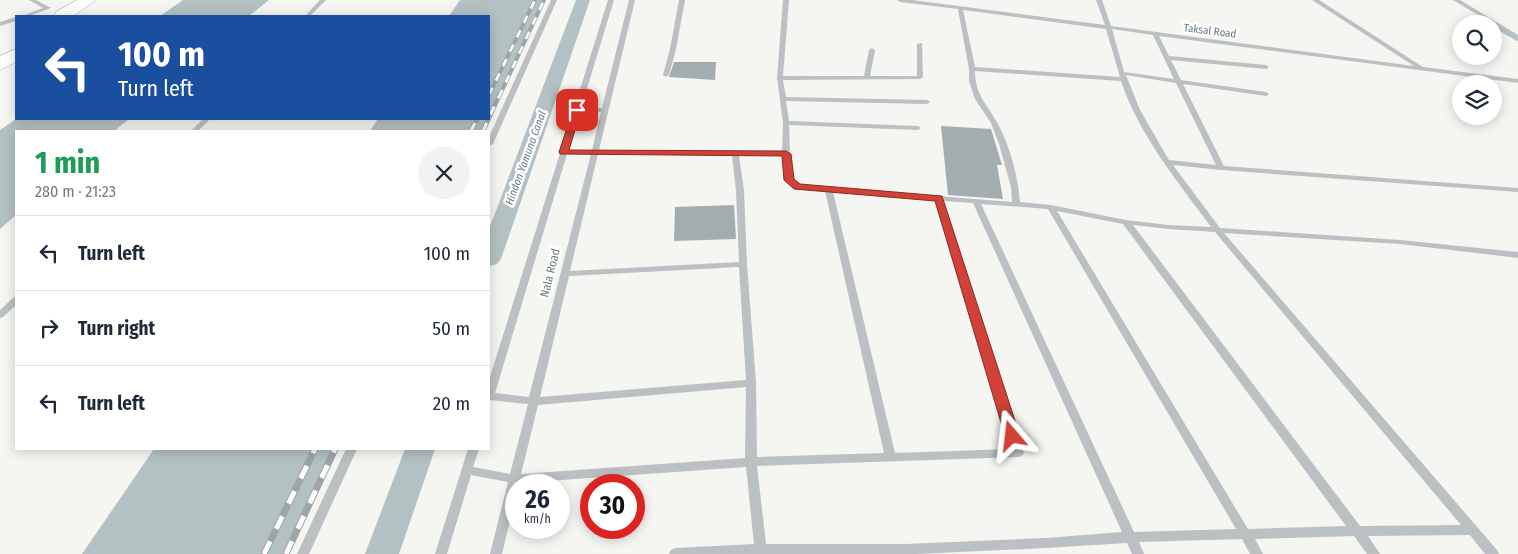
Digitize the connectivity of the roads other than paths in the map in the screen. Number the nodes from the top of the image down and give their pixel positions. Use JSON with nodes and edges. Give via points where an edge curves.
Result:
{"nodes":[{"id":1,"x":32,"y":0,"type":"edge"},
{"id":2,"x":88,"y":0,"type":"edge"},
{"id":3,"x":104,"y":0,"type":"edge"},
{"id":4,"x":323,"y":0,"type":"edge"},
{"id":5,"x":554,"y":0,"type":"edge"},
{"id":6,"x":611,"y":0,"type":"edge"},
{"id":7,"x":632,"y":0,"type":"edge"},
{"id":8,"x":682,"y":0,"type":"edge"},
{"id":9,"x":786,"y":0,"type":"edge"},
{"id":10,"x":900,"y":0,"type":"edge"},
{"id":11,"x":1099,"y":0,"type":"edge"},
{"id":12,"x":1315,"y":0,"type":"edge"},
{"id":13,"x":1456,"y":0,"type":"edge"},
{"id":14,"x":921,"y":1,"type":"edge"},
{"id":15,"x":960,"y":8,"type":"junction"},
{"id":16,"x":27,"y":15,"type":"edge"},
{"id":17,"x":64,"y":15,"type":"edge"},
{"id":18,"x":80,"y":15,"type":"edge"},
{"id":19,"x":308,"y":15,"type":"edge"},
{"id":20,"x":15,"y":19,"type":"edge"},
{"id":21,"x":1,"y":23,"type":"edge"},
{"id":22,"x":1110,"y":28,"type":"junction"},
{"id":23,"x":1155,"y":34,"type":"junction"},
{"id":24,"x":1518,"y":38,"type":"edge"},
{"id":25,"x":920,"y":44,"type":"dead end"},
{"id":26,"x":15,"y":45,"type":"edge"},
{"id":27,"x":872,"y":50,"type":"dead end"},
{"id":28,"x":0,"y":54,"type":"edge"},
{"id":29,"x":15,"y":55,"type":"edge"},
{"id":30,"x":1167,"y":58,"type":"junction"},
{"id":31,"x":0,"y":64,"type":"edge"},
{"id":32,"x":1266,"y":67,"type":"dead end"},
{"id":33,"x":1422,"y":68,"type":"junction"},
{"id":34,"x":972,"y":69,"type":"junction"},
{"id":35,"x":666,"y":75,"type":"dead end"},
{"id":36,"x":1122,"y":76,"type":"junction"},
{"id":37,"x":780,"y":78,"type":"junction"},
{"id":38,"x":867,"y":78,"type":"junction"},
{"id":39,"x":1178,"y":81,"type":"junction"},
{"id":40,"x":1518,"y":81,"type":"edge"},
{"id":41,"x":1266,"y":94,"type":"dead end"},
{"id":42,"x":784,"y":99,"type":"junction"},
{"id":43,"x":927,"y":102,"type":"dead end"},
{"id":44,"x":577,"y":110,"type":"junction"},
{"id":45,"x":605,"y":110,"type":"junction"},
{"id":46,"x":206,"y":120,"type":"edge"},
{"id":47,"x":786,"y":123,"type":"junction"},
{"id":48,"x":918,"y":128,"type":"dead end"},
{"id":49,"x":195,"y":130,"type":"edge"},
{"id":50,"x":490,"y":142,"type":"edge"},
{"id":51,"x":564,"y":152,"type":"junction"},
{"id":52,"x":595,"y":152,"type":"junction"},
{"id":53,"x":735,"y":153,"type":"junction"},
{"id":54,"x":786,"y":154,"type":"junction"},
{"id":55,"x":1168,"y":162,"type":"junction"},
{"id":56,"x":1221,"y":168,"type":"junction"},
{"id":57,"x":828,"y":189,"type":"junction"},
{"id":58,"x":1518,"y":190,"type":"edge"},
{"id":59,"x":939,"y":198,"type":"junction"},
{"id":60,"x":975,"y":200,"type":"junction"},
{"id":61,"x":1016,"y":204,"type":"junction"},
{"id":62,"x":1051,"y":207,"type":"junction"},
{"id":63,"x":1126,"y":222,"type":"junction"},
{"id":64,"x":1217,"y":230,"type":"junction"},
{"id":65,"x":1518,"y":255,"type":"edge"},
{"id":66,"x":743,"y":264,"type":"junction"},
{"id":67,"x":564,"y":274,"type":"junction"},
{"id":68,"x":15,"y":301,"type":"edge"},
{"id":69,"x":0,"y":316,"type":"edge"},
{"id":70,"x":751,"y":383,"type":"junction"},
{"id":71,"x":490,"y":393,"type":"edge"},
{"id":72,"x":490,"y":396,"type":"edge"},
{"id":73,"x":534,"y":401,"type":"junction"},
{"id":74,"x":351,"y":450,"type":"edge"},
{"id":75,"x":473,"y":450,"type":"edge"},
{"id":76,"x":890,"y":458,"type":"junction"},
{"id":77,"x":752,"y":462,"type":"junction"},
{"id":78,"x":467,"y":470,"type":"junction"},
{"id":79,"x":515,"y":474,"type":"edge"},
{"id":80,"x":570,"y":474,"type":"edge"},
{"id":81,"x":505,"y":476,"type":"edge"},
{"id":82,"x":505,"y":516,"type":"edge"},
{"id":83,"x":1471,"y":530,"type":"junction"},
{"id":84,"x":1358,"y":531,"type":"junction"},
{"id":85,"x":1245,"y":534,"type":"junction"},
{"id":86,"x":1130,"y":537,"type":"junction"},
{"id":87,"x":761,"y":551,"type":"edge"},
{"id":88,"x":906,"y":552,"type":"edge"},
{"id":89,"x":303,"y":554,"type":"edge"},
{"id":90,"x":441,"y":554,"type":"edge"},
{"id":91,"x":496,"y":554,"type":"edge"},
{"id":92,"x":675,"y":554,"type":"edge"},
{"id":93,"x":1138,"y":554,"type":"edge"},
{"id":94,"x":1257,"y":554,"type":"edge"},
{"id":95,"x":1374,"y":554,"type":"edge"},
{"id":96,"x":1493,"y":554,"type":"edge"}],
"edges":[{"from":1,"to":16,"type":"street","via":[[48,8]]},
{"from":2,"to":17,"type":"main road"},
{"from":3,"to":18,"type":"main road"},
{"from":4,"to":19,"type":"street"},
{"from":5,"to":50,"type":"street"},
{"from":6,"to":44,"type":"street","name":"Nala Road"},
{"from":7,"to":45,"type":"street","name":"Nala Road"},
{"from":8,"to":35,"type":"street"},
{"from":9,"to":37,"type":"street"},
{"from":10,"to":14,"type":"street","name":"Taksal Road"},
{"from":11,"to":22,"type":"street"},
{"from":12,"to":33,"type":"street"},
{"from":13,"to":24,"type":"street"},
{"from":14,"to":15,"type":"street","name":"Taksal Road"},
{"from":15,"to":22,"type":"street","name":"Taksal Road"},
{"from":15,"to":34,"type":"street"},
{"from":20,"to":21,"type":"street"},
{"from":22,"to":23,"type":"street","name":"Taksal Road"},
{"from":22,"to":36,"type":"street"},
{"from":23,"to":30,"type":"street"},
{"from":23,"to":33,"type":"street","name":"Taksal Road"},
{"from":25,"to":38,"type":"street","via":[[920,77]]},
{"from":26,"to":28,"type":"main road"},
{"from":27,"to":38,"type":"street"},
{"from":29,"to":31,"type":"main road"},
{"from":30,"to":32,"type":"street"},
{"from":30,"to":39,"type":"street"},
{"from":33,"to":40,"type":"street","name":"Taksal Road"},
{"from":34,"to":36,"type":"street"},
{"from":34,"to":61,"type":"street","via":[[978,99],[1003,144],[1015,187]]},
{"from":36,"to":39,"type":"street"},
{"from":36,"to":55,"type":"street","via":[[1141,119]]},
{"from":37,"to":38,"type":"street"},
{"from":37,"to":42,"type":"street"},
{"from":39,"to":41,"type":"street"},
{"from":39,"to":56,"type":"street"},
{"from":42,"to":43,"type":"street"},
{"from":42,"to":47,"type":"street"},
{"from":44,"to":45,"type":"street"},
{"from":44,"to":51,"type":"street","name":"Nala Road"},
{"from":45,"to":52,"type":"street","name":"Nala Road"},
{"from":46,"to":49,"type":"street"},
{"from":47,"to":48,"type":"street"},
{"from":47,"to":54,"type":"street"},
{"from":51,"to":52,"type":"street"},
{"from":51,"to":71,"type":"street","name":"Nala Road"},
{"from":52,"to":53,"type":"street"},
{"from":52,"to":67,"type":"street","name":"Nala Road"},
{"from":53,"to":54,"type":"street"},
{"from":53,"to":66,"type":"street"},
{"from":54,"to":57,"type":"street","via":[[791,183],[798,187]]},
{"from":55,"to":56,"type":"street"},
{"from":55,"to":64,"type":"street"},
{"from":56,"to":58,"type":"street"},
{"from":57,"to":59,"type":"street"},
{"from":57,"to":76,"type":"street"},
{"from":59,"to":60,"type":"street"},
{"from":59,"to":76,"type":"street","via":[[1018,453]]},
{"from":60,"to":61,"type":"street"},
{"from":60,"to":86,"type":"street"},
{"from":61,"to":62,"type":"street"},
{"from":62,"to":63,"type":"street"},
{"from":62,"to":85,"type":"street"},
{"from":63,"to":64,"type":"street"},
{"from":63,"to":84,"type":"street"},
{"from":64,"to":65,"type":"street","via":[[1400,242]]},
{"from":64,"to":83,"type":"street"},
{"from":66,"to":67,"type":"street"},
{"from":66,"to":70,"type":"street"},
{"from":67,"to":73,"type":"street","name":"Nala Road"},
{"from":68,"to":69,"type":"street"},
{"from":70,"to":73,"type":"street"},
{"from":70,"to":77,"type":"street"},
{"from":72,"to":73,"type":"street"},
{"from":73,"to":79,"type":"street","name":"Nala Road"},
{"from":74,"to":89,"type":"street"},
{"from":75,"to":78,"type":"street"},
{"from":76,"to":77,"type":"street"},
{"from":77,"to":80,"type":"street"},
{"from":77,"to":87,"type":"street"},
{"from":78,"to":81,"type":"street"},
{"from":78,"to":90,"type":"street"},
{"from":82,"to":91,"type":"street","name":"Nala Road"},
{"from":83,"to":84,"type":"street"},
{"from":83,"to":96,"type":"street"},
{"from":84,"to":85,"type":"street"},
{"from":84,"to":95,"type":"street"},
{"from":85,"to":86,"type":"street"},
{"from":85,"to":94,"type":"street"},
{"from":86,"to":88,"type":"street"},
{"from":86,"to":93,"type":"street"},
{"from":87,"to":88,"type":"street"},
{"from":87,"to":92,"type":"street"}]}
